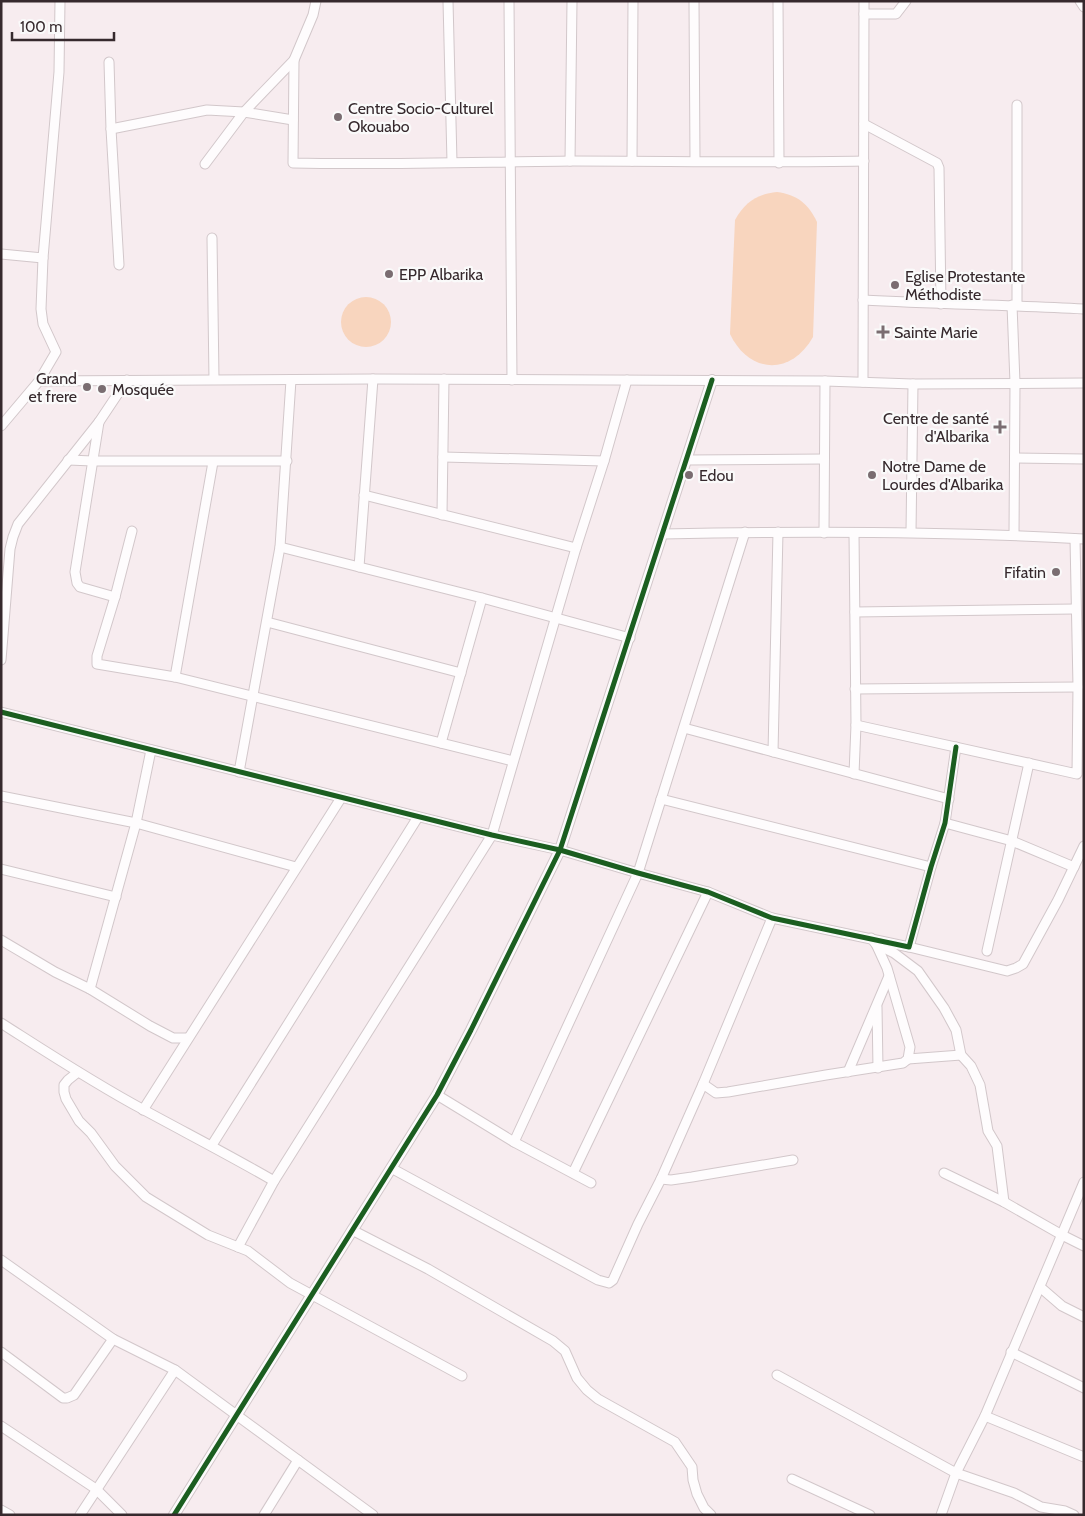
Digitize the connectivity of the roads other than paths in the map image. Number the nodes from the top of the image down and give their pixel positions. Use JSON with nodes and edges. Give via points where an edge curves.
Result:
{"nodes":[{"id":1,"x":60,"y":1,"type":"edge"},
{"id":2,"x":316,"y":1,"type":"edge"},
{"id":3,"x":448,"y":1,"type":"edge"},
{"id":4,"x":509,"y":1,"type":"edge"},
{"id":5,"x":572,"y":1,"type":"edge"},
{"id":6,"x":633,"y":1,"type":"edge"},
{"id":7,"x":694,"y":1,"type":"edge"},
{"id":8,"x":778,"y":1,"type":"edge"},
{"id":9,"x":864,"y":1,"type":"edge"},
{"id":10,"x":906,"y":1,"type":"edge"},
{"id":11,"x":1080,"y":1,"type":"edge"},
{"id":12,"x":1084,"y":6,"type":"edge"},
{"id":13,"x":864,"y":14,"type":"junction"},
{"id":14,"x":294,"y":60,"type":"junction"},
{"id":15,"x":109,"y":62,"type":"dead end"},
{"id":16,"x":1017,"y":104,"type":"dead end"},
{"id":17,"x":244,"y":112,"type":"junction"},
{"id":18,"x":293,"y":120,"type":"junction"},
{"id":19,"x":864,"y":124,"type":"junction"},
{"id":20,"x":111,"y":129,"type":"junction"},
{"id":21,"x":570,"y":161,"type":"junction"},
{"id":22,"x":632,"y":161,"type":"junction"},
{"id":23,"x":864,"y":161,"type":"junction"},
{"id":24,"x":452,"y":162,"type":"junction"},
{"id":25,"x":510,"y":162,"type":"junction"},
{"id":26,"x":695,"y":162,"type":"junction"},
{"id":27,"x":779,"y":162,"type":"junction"},
{"id":28,"x":205,"y":164,"type":"dead end"},
{"id":29,"x":212,"y":238,"type":"dead end"},
{"id":30,"x":1,"y":254,"type":"edge"},
{"id":31,"x":43,"y":258,"type":"junction"},
{"id":32,"x":119,"y":265,"type":"dead end"},
{"id":33,"x":864,"y":300,"type":"junction"},
{"id":34,"x":941,"y":304,"type":"junction"},
{"id":35,"x":1015,"y":305,"type":"junction"},
{"id":36,"x":1084,"y":309,"type":"edge"},
{"id":37,"x":214,"y":379,"type":"junction"},
{"id":38,"x":373,"y":379,"type":"junction"},
{"id":39,"x":444,"y":379,"type":"junction"},
{"id":40,"x":39,"y":380,"type":"junction"},
{"id":41,"x":127,"y":380,"type":"junction"},
{"id":42,"x":291,"y":380,"type":"junction"},
{"id":43,"x":512,"y":380,"type":"junction"},
{"id":44,"x":627,"y":380,"type":"junction"},
{"id":45,"x":712,"y":380,"type":"junction"},
{"id":46,"x":825,"y":381,"type":"junction"},
{"id":47,"x":864,"y":382,"type":"junction"},
{"id":48,"x":1015,"y":383,"type":"junction"},
{"id":49,"x":1084,"y":383,"type":"edge"},
{"id":50,"x":913,"y":384,"type":"junction"},
{"id":51,"x":99,"y":422,"type":"junction"},
{"id":52,"x":1,"y":426,"type":"edge"},
{"id":53,"x":443,"y":457,"type":"junction"},
{"id":54,"x":824,"y":458,"type":"junction"},
{"id":55,"x":1015,"y":458,"type":"junction"},
{"id":56,"x":1084,"y":459,"type":"edge"},
{"id":57,"x":68,"y":460,"type":"junction"},
{"id":58,"x":687,"y":460,"type":"junction"},
{"id":59,"x":93,"y":461,"type":"junction"},
{"id":60,"x":287,"y":461,"type":"junction"},
{"id":61,"x":604,"y":461,"type":"junction"},
{"id":62,"x":213,"y":462,"type":"junction"},
{"id":63,"x":364,"y":495,"type":"junction"},
{"id":64,"x":442,"y":515,"type":"junction"},
{"id":65,"x":132,"y":532,"type":"dead end"},
{"id":66,"x":745,"y":532,"type":"junction"},
{"id":67,"x":778,"y":532,"type":"junction"},
{"id":68,"x":911,"y":532,"type":"junction"},
{"id":69,"x":824,"y":533,"type":"junction"},
{"id":70,"x":854,"y":533,"type":"junction"},
{"id":71,"x":663,"y":534,"type":"junction"},
{"id":72,"x":1014,"y":535,"type":"junction"},
{"id":73,"x":1079,"y":539,"type":"edge"},
{"id":74,"x":280,"y":547,"type":"junction"},
{"id":75,"x":576,"y":548,"type":"junction"},
{"id":76,"x":359,"y":567,"type":"junction"},
{"id":77,"x":115,"y":597,"type":"junction"},
{"id":78,"x":482,"y":598,"type":"junction"},
{"id":79,"x":1076,"y":609,"type":"junction"},
{"id":80,"x":855,"y":612,"type":"junction"},
{"id":81,"x":556,"y":618,"type":"junction"},
{"id":82,"x":267,"y":622,"type":"junction"},
{"id":83,"x":630,"y":638,"type":"junction"},
{"id":84,"x":1,"y":660,"type":"edge"},
{"id":85,"x":461,"y":673,"type":"junction"},
{"id":86,"x":175,"y":677,"type":"junction"},
{"id":87,"x":1078,"y":687,"type":"junction"},
{"id":88,"x":856,"y":689,"type":"junction"},
{"id":89,"x":253,"y":697,"type":"junction"},
{"id":90,"x":1,"y":712,"type":"edge"},
{"id":91,"x":856,"y":725,"type":"junction"},
{"id":92,"x":684,"y":728,"type":"junction"},
{"id":93,"x":441,"y":743,"type":"junction"},
{"id":94,"x":956,"y":747,"type":"junction"},
{"id":95,"x":151,"y":750,"type":"junction"},
{"id":96,"x":773,"y":752,"type":"junction"},
{"id":97,"x":514,"y":761,"type":"junction"},
{"id":98,"x":1029,"y":763,"type":"junction"},
{"id":99,"x":239,"y":772,"type":"junction"},
{"id":100,"x":854,"y":774,"type":"junction"},
{"id":101,"x":1080,"y":775,"type":"edge"},
{"id":102,"x":1,"y":796,"type":"edge"},
{"id":103,"x":340,"y":798,"type":"junction"},
{"id":104,"x":949,"y":798,"type":"junction"},
{"id":105,"x":661,"y":799,"type":"junction"},
{"id":106,"x":418,"y":817,"type":"junction"},
{"id":107,"x":136,"y":823,"type":"junction"},
{"id":108,"x":945,"y":823,"type":"junction"},
{"id":109,"x":492,"y":835,"type":"junction"},
{"id":110,"x":1012,"y":841,"type":"junction"},
{"id":111,"x":1084,"y":846,"type":"edge"},
{"id":112,"x":560,"y":850,"type":"junction"},
{"id":113,"x":296,"y":867,"type":"junction"},
{"id":114,"x":931,"y":867,"type":"junction"},
{"id":115,"x":1074,"y":867,"type":"junction"},
{"id":116,"x":1,"y":869,"type":"edge"},
{"id":117,"x":638,"y":873,"type":"junction"},
{"id":118,"x":708,"y":892,"type":"junction"},
{"id":119,"x":116,"y":897,"type":"junction"},
{"id":120,"x":772,"y":918,"type":"junction"},
{"id":121,"x":1,"y":940,"type":"edge"},
{"id":122,"x":873,"y":941,"type":"junction"},
{"id":123,"x":909,"y":948,"type":"junction"},
{"id":124,"x":895,"y":949,"type":"junction"},
{"id":125,"x":987,"y":950,"type":"dead end"},
{"id":126,"x":888,"y":972,"type":"junction"},
{"id":127,"x":90,"y":989,"type":"junction"},
{"id":128,"x":877,"y":1004,"type":"junction"},
{"id":129,"x":1,"y":1023,"type":"edge"},
{"id":130,"x":188,"y":1038,"type":"junction"},
{"id":131,"x":961,"y":1055,"type":"junction"},
{"id":132,"x":908,"y":1058,"type":"junction"},
{"id":133,"x":878,"y":1068,"type":"junction"},
{"id":134,"x":78,"y":1072,"type":"junction"},
{"id":135,"x":848,"y":1072,"type":"junction"},
{"id":136,"x":703,"y":1084,"type":"junction"},
{"id":137,"x":437,"y":1094,"type":"junction"},
{"id":138,"x":143,"y":1110,"type":"junction"},
{"id":139,"x":514,"y":1142,"type":"junction"},
{"id":140,"x":212,"y":1145,"type":"junction"},
{"id":141,"x":793,"y":1160,"type":"dead end"},
{"id":142,"x":391,"y":1168,"type":"junction"},
{"id":143,"x":572,"y":1173,"type":"junction"},
{"id":144,"x":944,"y":1173,"type":"dead end"},
{"id":145,"x":661,"y":1179,"type":"junction"},
{"id":146,"x":274,"y":1181,"type":"junction"},
{"id":147,"x":1084,"y":1182,"type":"edge"},
{"id":148,"x":591,"y":1183,"type":"dead end"},
{"id":149,"x":1004,"y":1202,"type":"junction"},
{"id":150,"x":352,"y":1230,"type":"junction"},
{"id":151,"x":1062,"y":1235,"type":"junction"},
{"id":152,"x":1084,"y":1246,"type":"edge"},
{"id":153,"x":238,"y":1247,"type":"junction"},
{"id":154,"x":1,"y":1260,"type":"edge"},
{"id":155,"x":1040,"y":1287,"type":"junction"},
{"id":156,"x":312,"y":1294,"type":"junction"},
{"id":157,"x":1084,"y":1317,"type":"edge"},
{"id":158,"x":113,"y":1339,"type":"junction"},
{"id":159,"x":1,"y":1352,"type":"edge"},
{"id":160,"x":1011,"y":1352,"type":"junction"},
{"id":161,"x":175,"y":1370,"type":"junction"},
{"id":162,"x":777,"y":1375,"type":"dead end"},
{"id":163,"x":462,"y":1376,"type":"dead end"},
{"id":164,"x":1084,"y":1388,"type":"edge"},
{"id":165,"x":237,"y":1415,"type":"junction"},
{"id":166,"x":985,"y":1416,"type":"junction"},
{"id":167,"x":1,"y":1426,"type":"edge"},
{"id":168,"x":1084,"y":1457,"type":"edge"},
{"id":169,"x":298,"y":1460,"type":"junction"},
{"id":170,"x":956,"y":1473,"type":"junction"},
{"id":171,"x":792,"y":1479,"type":"dead end"},
{"id":172,"x":96,"y":1489,"type":"junction"},
{"id":173,"x":1,"y":1510,"type":"edge"},
{"id":174,"x":10,"y":1515,"type":"edge"},
{"id":175,"x":80,"y":1515,"type":"edge"},
{"id":176,"x":122,"y":1515,"type":"edge"},
{"id":177,"x":174,"y":1515,"type":"edge"},
{"id":178,"x":264,"y":1515,"type":"edge"},
{"id":179,"x":373,"y":1515,"type":"edge"},
{"id":180,"x":711,"y":1515,"type":"edge"},
{"id":181,"x":870,"y":1515,"type":"edge"},
{"id":182,"x":941,"y":1515,"type":"edge"},
{"id":183,"x":1074,"y":1515,"type":"edge"}],
"edges":[{"from":1,"to":31,"type":"street","via":[[59,72]]},
{"from":2,"to":14,"type":"street"},
{"from":3,"to":24,"type":"street"},
{"from":4,"to":25,"type":"street"},
{"from":5,"to":21,"type":"street"},
{"from":6,"to":22,"type":"street"},
{"from":7,"to":26,"type":"street"},
{"from":8,"to":27,"type":"street"},
{"from":9,"to":13,"type":"street"},
{"from":10,"to":13,"type":"street","via":[[896,14]]},
{"from":11,"to":12,"type":"street"},
{"from":13,"to":19,"type":"street"},
{"from":14,"to":17,"type":"street"},
{"from":14,"to":18,"type":"street"},
{"from":15,"to":20,"type":"street"},
{"from":16,"to":35,"type":"street"},
{"from":17,"to":18,"type":"street"},
{"from":17,"to":20,"type":"street","via":[[207,110]]},
{"from":17,"to":28,"type":"street"},
{"from":18,"to":24,"type":"street","via":[[293,163]]},
{"from":19,"to":23,"type":"street"},
{"from":19,"to":34,"type":"street","via":[[937,163]]},
{"from":20,"to":32,"type":"street"},
{"from":21,"to":22,"type":"street"},
{"from":21,"to":25,"type":"street"},
{"from":22,"to":26,"type":"street"},
{"from":23,"to":27,"type":"street"},
{"from":23,"to":33,"type":"street"},
{"from":24,"to":25,"type":"street"},
{"from":25,"to":43,"type":"street"},
{"from":26,"to":27,"type":"street"},
{"from":29,"to":37,"type":"street"},
{"from":30,"to":31,"type":"street"},
{"from":31,"to":40,"type":"street","via":[[41,317],[56,352]]},
{"from":33,"to":34,"type":"street"},
{"from":33,"to":47,"type":"street"},
{"from":34,"to":35,"type":"street"},
{"from":35,"to":36,"type":"street"},
{"from":35,"to":48,"type":"street"},
{"from":37,"to":41,"type":"street"},
{"from":37,"to":42,"type":"street"},
{"from":38,"to":39,"type":"street"},
{"from":38,"to":42,"type":"street"},
{"from":38,"to":63,"type":"street"},
{"from":39,"to":43,"type":"street"},
{"from":39,"to":53,"type":"street"},
{"from":40,"to":41,"type":"street"},
{"from":40,"to":52,"type":"street"},
{"from":41,"to":51,"type":"street"},
{"from":42,"to":60,"type":"street"},
{"from":43,"to":44,"type":"street"},
{"from":44,"to":45,"type":"street"},
{"from":44,"to":61,"type":"street"},
{"from":45,"to":46,"type":"street"},
{"from":45,"to":58,"type":"street"},
{"from":46,"to":47,"type":"street"},
{"from":46,"to":54,"type":"street"},
{"from":47,"to":50,"type":"street"},
{"from":48,"to":49,"type":"street"},
{"from":48,"to":50,"type":"street"},
{"from":48,"to":55,"type":"street"},
{"from":50,"to":68,"type":"street"},
{"from":51,"to":57,"type":"street"},
{"from":51,"to":59,"type":"street"},
{"from":53,"to":61,"type":"street"},
{"from":53,"to":64,"type":"street"},
{"from":54,"to":58,"type":"street"},
{"from":54,"to":69,"type":"street"},
{"from":55,"to":56,"type":"street"},
{"from":55,"to":72,"type":"street"},
{"from":57,"to":59,"type":"street"},
{"from":57,"to":84,"type":"street","via":[[18,524],[13,537]]},
{"from":58,"to":71,"type":"street"},
{"from":59,"to":62,"type":"street"},
{"from":59,"to":77,"type":"street","via":[[75,572],[76,583]]},
{"from":60,"to":62,"type":"street"},
{"from":60,"to":74,"type":"street"},
{"from":61,"to":75,"type":"street"},
{"from":62,"to":86,"type":"street"},
{"from":63,"to":64,"type":"street"},
{"from":63,"to":76,"type":"street"},
{"from":64,"to":75,"type":"street"},
{"from":65,"to":77,"type":"street"},
{"from":66,"to":67,"type":"street"},
{"from":66,"to":71,"type":"street"},
{"from":66,"to":92,"type":"street"},
{"from":67,"to":69,"type":"street"},
{"from":67,"to":96,"type":"street"},
{"from":68,"to":70,"type":"street"},
{"from":68,"to":72,"type":"street"},
{"from":69,"to":70,"type":"street"},
{"from":70,"to":80,"type":"street"},
{"from":71,"to":83,"type":"street"},
{"from":72,"to":73,"type":"street"},
{"from":73,"to":79,"type":"street"},
{"from":74,"to":76,"type":"street"},
{"from":74,"to":82,"type":"street"},
{"from":75,"to":81,"type":"street"},
{"from":76,"to":78,"type":"street"},
{"from":77,"to":86,"type":"street","via":[[97,664]]},
{"from":78,"to":81,"type":"street"},
{"from":78,"to":85,"type":"street"},
{"from":79,"to":80,"type":"street"},
{"from":79,"to":87,"type":"street"},
{"from":80,"to":88,"type":"street"},
{"from":81,"to":83,"type":"street"},
{"from":81,"to":97,"type":"street"},
{"from":82,"to":85,"type":"street"},
{"from":82,"to":89,"type":"street"},
{"from":83,"to":112,"type":"street"},
{"from":85,"to":93,"type":"street"},
{"from":86,"to":89,"type":"street"},
{"from":87,"to":88,"type":"street"},
{"from":87,"to":101,"type":"street"},
{"from":88,"to":91,"type":"street"},
{"from":89,"to":93,"type":"street"},
{"from":89,"to":99,"type":"street"},
{"from":90,"to":95,"type":"street"},
{"from":91,"to":94,"type":"street"},
{"from":91,"to":100,"type":"street"},
{"from":92,"to":96,"type":"street"},
{"from":92,"to":105,"type":"street"},
{"from":93,"to":97,"type":"street"},
{"from":94,"to":98,"type":"street"},
{"from":94,"to":104,"type":"street"},
{"from":95,"to":99,"type":"street"},
{"from":95,"to":107,"type":"street"},
{"from":96,"to":100,"type":"street"},
{"from":97,"to":109,"type":"street"},
{"from":98,"to":101,"type":"street"},
{"from":98,"to":110,"type":"street"},
{"from":99,"to":103,"type":"street"},
{"from":100,"to":104,"type":"street"},
{"from":102,"to":107,"type":"street"},
{"from":103,"to":106,"type":"street"},
{"from":103,"to":113,"type":"street"},
{"from":104,"to":108,"type":"street"},
{"from":105,"to":114,"type":"street"},
{"from":105,"to":117,"type":"street"},
{"from":106,"to":109,"type":"street"},
{"from":106,"to":140,"type":"street"},
{"from":107,"to":113,"type":"street"},
{"from":107,"to":119,"type":"street"},
{"from":108,"to":110,"type":"street"},
{"from":108,"to":114,"type":"street"},
{"from":109,"to":112,"type":"street"},
{"from":109,"to":146,"type":"street"},
{"from":110,"to":115,"type":"street"},
{"from":110,"to":125,"type":"street"},
{"from":111,"to":115,"type":"street"},
{"from":112,"to":117,"type":"street"},
{"from":112,"to":137,"type":"street"},
{"from":113,"to":130,"type":"street"},
{"from":114,"to":123,"type":"street"},
{"from":115,"to":123,"type":"street","via":[[1023,964],[1016,968],[1007,971]]},
{"from":116,"to":119,"type":"street"},
{"from":117,"to":118,"type":"street"},
{"from":117,"to":139,"type":"street"},
{"from":118,"to":120,"type":"street"},
{"from":118,"to":143,"type":"street"},
{"from":119,"to":127,"type":"street"},
{"from":120,"to":122,"type":"street"},
{"from":120,"to":136,"type":"street"},
{"from":121,"to":127,"type":"street"},
{"from":122,"to":124,"type":"street"},
{"from":122,"to":126,"type":"street"},
{"from":123,"to":124,"type":"street"},
{"from":124,"to":126,"type":"street"},
{"from":124,"to":131,"type":"street","via":[[918,971],[944,1008],[956,1030]]},
{"from":126,"to":128,"type":"street"},
{"from":126,"to":132,"type":"street","via":[[910,1047]]},
{"from":127,"to":130,"type":"street","via":[[173,1038]]},
{"from":128,"to":133,"type":"street"},
{"from":128,"to":135,"type":"street"},
{"from":129,"to":134,"type":"street"},
{"from":130,"to":138,"type":"street"},
{"from":131,"to":132,"type":"street"},
{"from":131,"to":149,"type":"street","via":[[971,1066],[980,1085],[988,1131],[997,1146]]},
{"from":132,"to":133,"type":"street","via":[[903,1064]]},
{"from":133,"to":135,"type":"street"},
{"from":134,"to":138,"type":"street"},
{"from":134,"to":153,"type":"street","via":[[64,1085],[66,1098],[79,1121],[115,1166],[146,1197],[168,1212],[208,1235]]},
{"from":135,"to":136,"type":"street","via":[[716,1093]]},
{"from":136,"to":145,"type":"street"},
{"from":137,"to":139,"type":"street"},
{"from":137,"to":142,"type":"street"},
{"from":138,"to":140,"type":"street"},
{"from":139,"to":143,"type":"street"},
{"from":140,"to":146,"type":"street"},
{"from":141,"to":145,"type":"street"},
{"from":142,"to":145,"type":"street","via":[[609,1283],[614,1280]]},
{"from":142,"to":150,"type":"street"},
{"from":143,"to":148,"type":"street"},
{"from":144,"to":149,"type":"street"},
{"from":146,"to":153,"type":"street"},
{"from":147,"to":151,"type":"street"},
{"from":149,"to":151,"type":"street"},
{"from":150,"to":156,"type":"street"},
{"from":150,"to":180,"type":"street","via":[[428,1269],[553,1341],[565,1351],[577,1378],[587,1390],[675,1442],[692,1467],[697,1494]]},
{"from":151,"to":152,"type":"street"},
{"from":151,"to":155,"type":"street"},
{"from":153,"to":156,"type":"street","via":[[290,1283]]},
{"from":154,"to":158,"type":"street"},
{"from":155,"to":157,"type":"street","via":[[1062,1306]]},
{"from":155,"to":160,"type":"street"},
{"from":156,"to":163,"type":"street"},
{"from":156,"to":165,"type":"street"},
{"from":158,"to":159,"type":"street","via":[[74,1395],[67,1398]]},
{"from":158,"to":161,"type":"street"},
{"from":160,"to":164,"type":"street"},
{"from":160,"to":166,"type":"street"},
{"from":161,"to":165,"type":"street"},
{"from":161,"to":172,"type":"street"},
{"from":162,"to":170,"type":"street"},
{"from":165,"to":169,"type":"street"},
{"from":165,"to":177,"type":"street"},
{"from":166,"to":168,"type":"street"},
{"from":166,"to":170,"type":"street"},
{"from":167,"to":172,"type":"street"},
{"from":169,"to":178,"type":"street"},
{"from":169,"to":179,"type":"street"},
{"from":170,"to":182,"type":"street"},
{"from":170,"to":183,"type":"street","via":[[1014,1493],[1041,1507]]},
{"from":171,"to":181,"type":"street"},
{"from":172,"to":175,"type":"street"},
{"from":172,"to":176,"type":"street"},
{"from":173,"to":174,"type":"street"}]}
